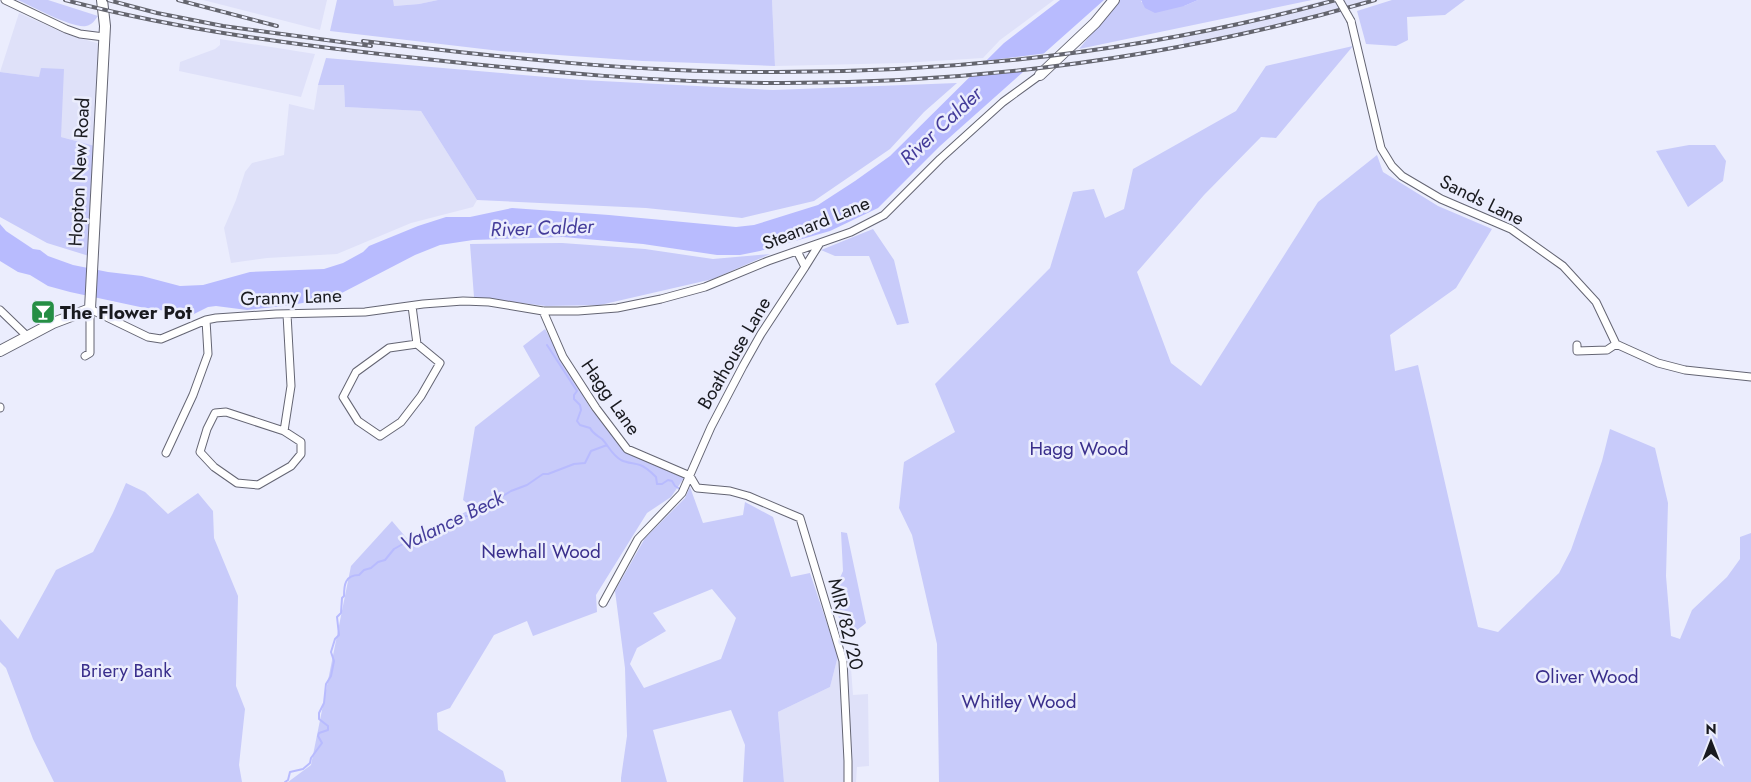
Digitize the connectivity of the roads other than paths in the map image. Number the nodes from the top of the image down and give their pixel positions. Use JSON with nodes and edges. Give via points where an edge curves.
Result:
{"nodes":[{"id":1,"x":5,"y":0,"type":"edge"},
{"id":2,"x":102,"y":0,"type":"edge"},
{"id":3,"x":1114,"y":0,"type":"edge"},
{"id":4,"x":1339,"y":0,"type":"edge"},
{"id":5,"x":104,"y":37,"type":"junction"},
{"id":6,"x":1040,"y":75,"type":"joint"},
{"id":7,"x":821,"y":243,"type":"junction"},
{"id":8,"x":797,"y":251,"type":"junction"},
{"id":9,"x":805,"y":267,"type":"junction"},
{"id":10,"x":91,"y":304,"type":"junction"},
{"id":11,"x":412,"y":306,"type":"junction"},
{"id":12,"x":0,"y":310,"type":"edge"},
{"id":13,"x":543,"y":312,"type":"junction"},
{"id":14,"x":287,"y":314,"type":"junction"},
{"id":15,"x":206,"y":320,"type":"junction"},
{"id":16,"x":28,"y":337,"type":"junction"},
{"id":17,"x":417,"y":344,"type":"junction"},
{"id":18,"x":1616,"y":344,"type":"junction"},
{"id":19,"x":1577,"y":345,"type":"dead end"},
{"id":20,"x":0,"y":351,"type":"edge"},
{"id":21,"x":85,"y":356,"type":"dead end"},
{"id":22,"x":1751,"y":377,"type":"edge"},
{"id":23,"x":284,"y":431,"type":"junction"},
{"id":24,"x":166,"y":453,"type":"dead end"},
{"id":25,"x":690,"y":476,"type":"junction"},
{"id":26,"x":805,"y":535,"type":"joint"},
{"id":27,"x":603,"y":603,"type":"dead end"},
{"id":28,"x":848,"y":782,"type":"edge"}],
"edges":[{"from":1,"to":5,"type":"street","via":[[66,29]]},
{"from":2,"to":5,"type":"street","name":"Hopton New Road"},
{"from":3,"to":6,"type":"street","name":"Steanard Lane","via":[[1095,23]]},
{"from":4,"to":18,"type":"street","name":"Sands Lane","bridge":true,"via":[[1351,21],[1381,148],[1392,166],[1402,176],[1441,199],[1511,229],[1563,266],[1596,302]]},
{"from":5,"to":10,"type":"street","name":"Hopton New Road"},
{"from":6,"to":7,"type":"street","name":"Steanard Lane","via":[[1003,102],[884,215]]},
{"from":7,"to":8,"type":"street","name":"Steanard Lane"},
{"from":7,"to":9,"type":"street","name":"Boathouse Lane"},
{"from":8,"to":9,"type":"street"},
{"from":8,"to":13,"type":"street","name":"Steanard Lane","via":[[705,287],[661,299],[617,308]]},
{"from":9,"to":25,"type":"street","name":"Boathouse Lane","via":[[743,366]]},
{"from":10,"to":15,"type":"street","name":"Granny Lane","via":[[148,337],[161,339]]},
{"from":10,"to":16,"type":"street"},
{"from":10,"to":21,"type":"street","via":[[90,353]]},
{"from":11,"to":13,"type":"street","name":"Granny Lane","via":[[489,302]]},
{"from":11,"to":14,"type":"street","name":"Granny Lane","via":[[365,312]]},
{"from":11,"to":17,"type":"street"},
{"from":12,"to":16,"type":"street"},
{"from":13,"to":25,"type":"street","name":"Hagg Lane","via":[[564,356],[596,408],[627,449]]},
{"from":14,"to":15,"type":"street","name":"Granny Lane"},
{"from":14,"to":23,"type":"street","via":[[291,386]]},
{"from":15,"to":24,"type":"street","via":[[208,354]]},
{"from":16,"to":20,"type":"street"},
{"from":17,"to":17,"type":"street","via":[[390,348],[356,372],[343,398],[358,421],[380,436],[401,422],[422,396],[440,363]]},
{"from":18,"to":19,"type":"street","via":[[1607,350],[1577,351]]},
{"from":18,"to":22,"type":"street","via":[[1658,363],[1685,370]]},
{"from":23,"to":23,"type":"street","via":[[301,442],[301,454],[291,466],[258,485],[237,483],[214,467],[200,452],[215,413],[226,412]]},
{"from":25,"to":26,"type":"street","name":"Hagg Lane","via":[[697,488],[748,496],[800,518]]},
{"from":25,"to":27,"type":"street","name":"Boathouse Lane","via":[[682,492],[638,539]]},
{"from":26,"to":28,"type":"street","name":"MIR/82/20","via":[[843,661]]}]}
